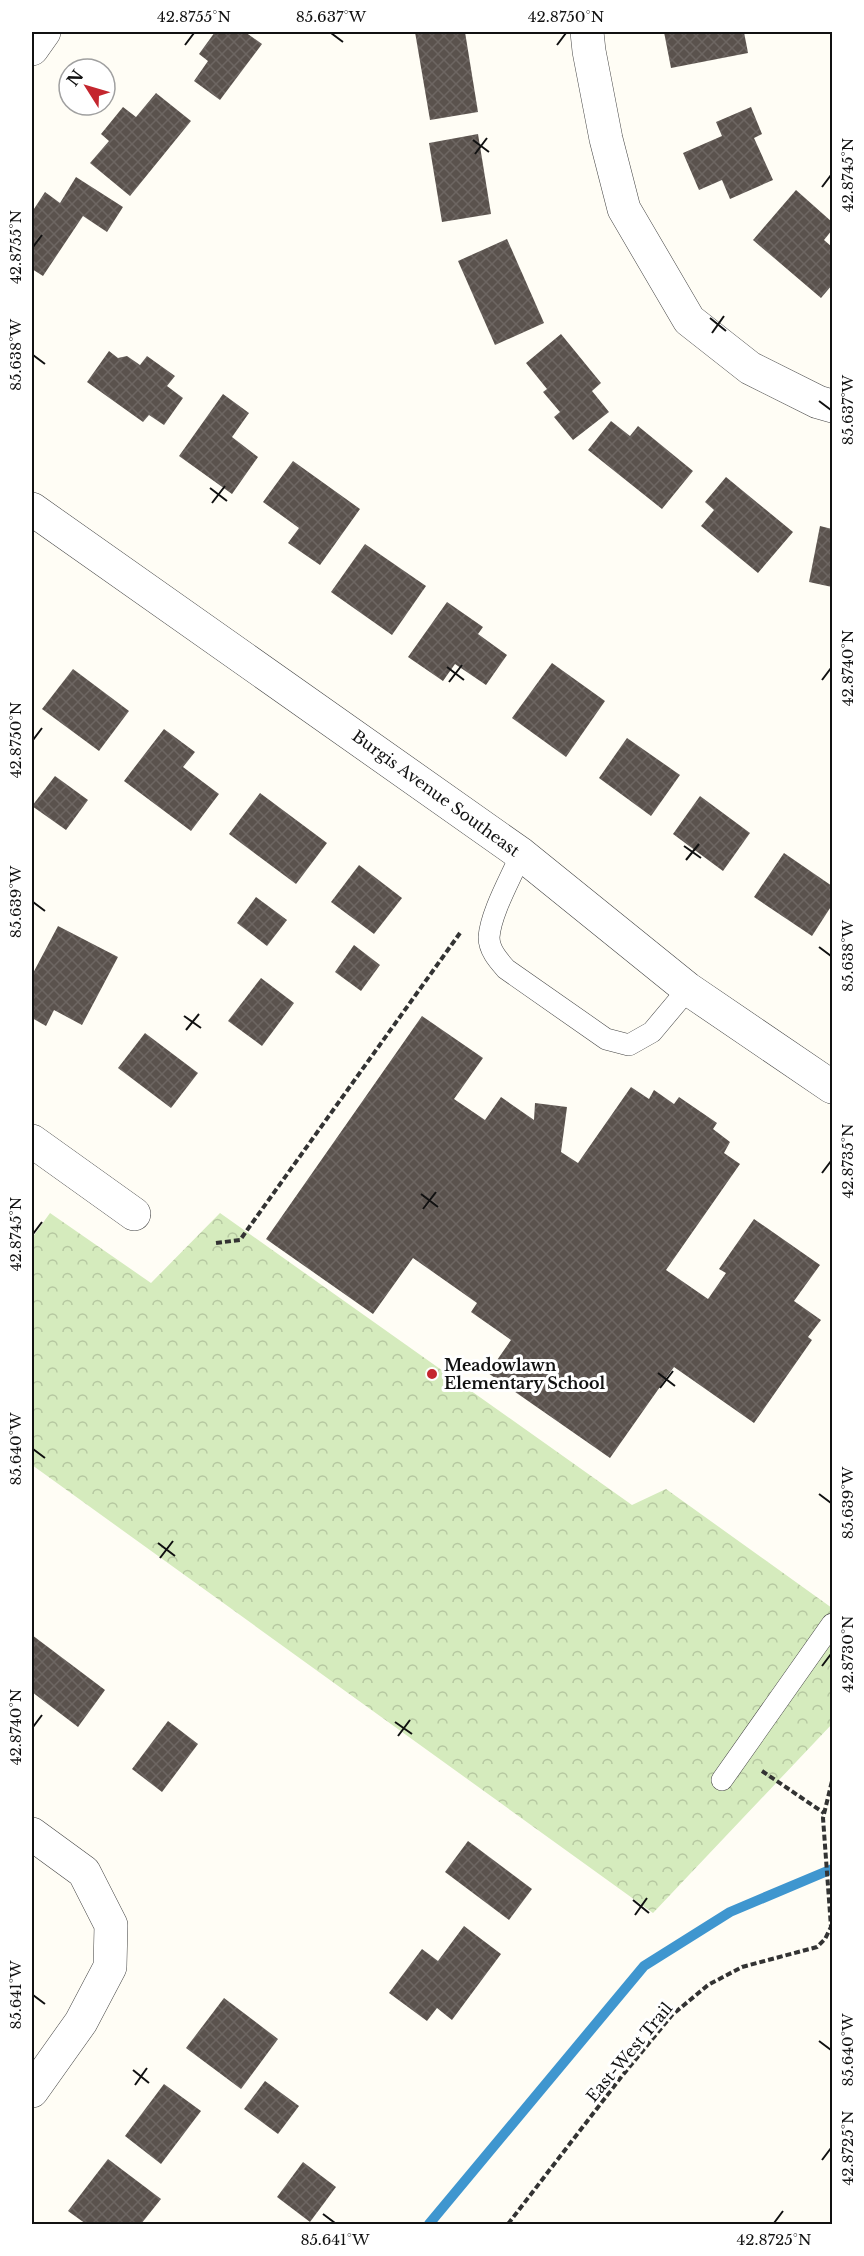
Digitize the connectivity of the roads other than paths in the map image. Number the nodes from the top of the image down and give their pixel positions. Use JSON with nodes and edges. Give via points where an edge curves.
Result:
{"nodes":[{"id":1,"x":44,"y":32,"type":"edge"},
{"id":2,"x":587,"y":32,"type":"edge"},
{"id":3,"x":32,"y":49,"type":"edge"},
{"id":4,"x":832,"y":406,"type":"edge"},
{"id":5,"x":32,"y":508,"type":"edge"},
{"id":6,"x":521,"y":854,"type":"junction"},
{"id":7,"x":688,"y":989,"type":"junction"},
{"id":8,"x":832,"y":1088,"type":"edge"},
{"id":9,"x":32,"y":1141,"type":"edge"},
{"id":10,"x":134,"y":1214,"type":"dead end"},
{"id":11,"x":832,"y":1624,"type":"edge"},
{"id":12,"x":722,"y":1780,"type":"dead end"},
{"id":13,"x":32,"y":1834,"type":"edge"},
{"id":14,"x":32,"y":2091,"type":"edge"}],
"edges":[{"from":1,"to":3,"type":"street"},
{"from":2,"to":4,"type":"street","via":[[606,139],[624,209],[689,320],[750,368]]},
{"from":5,"to":6,"type":"street","name":"Burgis Avenue Southeast"},
{"from":6,"to":7,"type":"street","name":"Burgis Avenue Southeast"},
{"from":6,"to":7,"type":"lane","via":[[489,938],[494,956],[506,969],[606,1040],[629,1045],[652,1032]]},
{"from":7,"to":8,"type":"street","name":"Burgis Avenue Southeast"},
{"from":9,"to":10,"type":"street"},
{"from":11,"to":12,"type":"lane"},
{"from":13,"to":14,"type":"street","via":[[84,1872],[111,1925],[110,1967],[81,2022]]}]}
